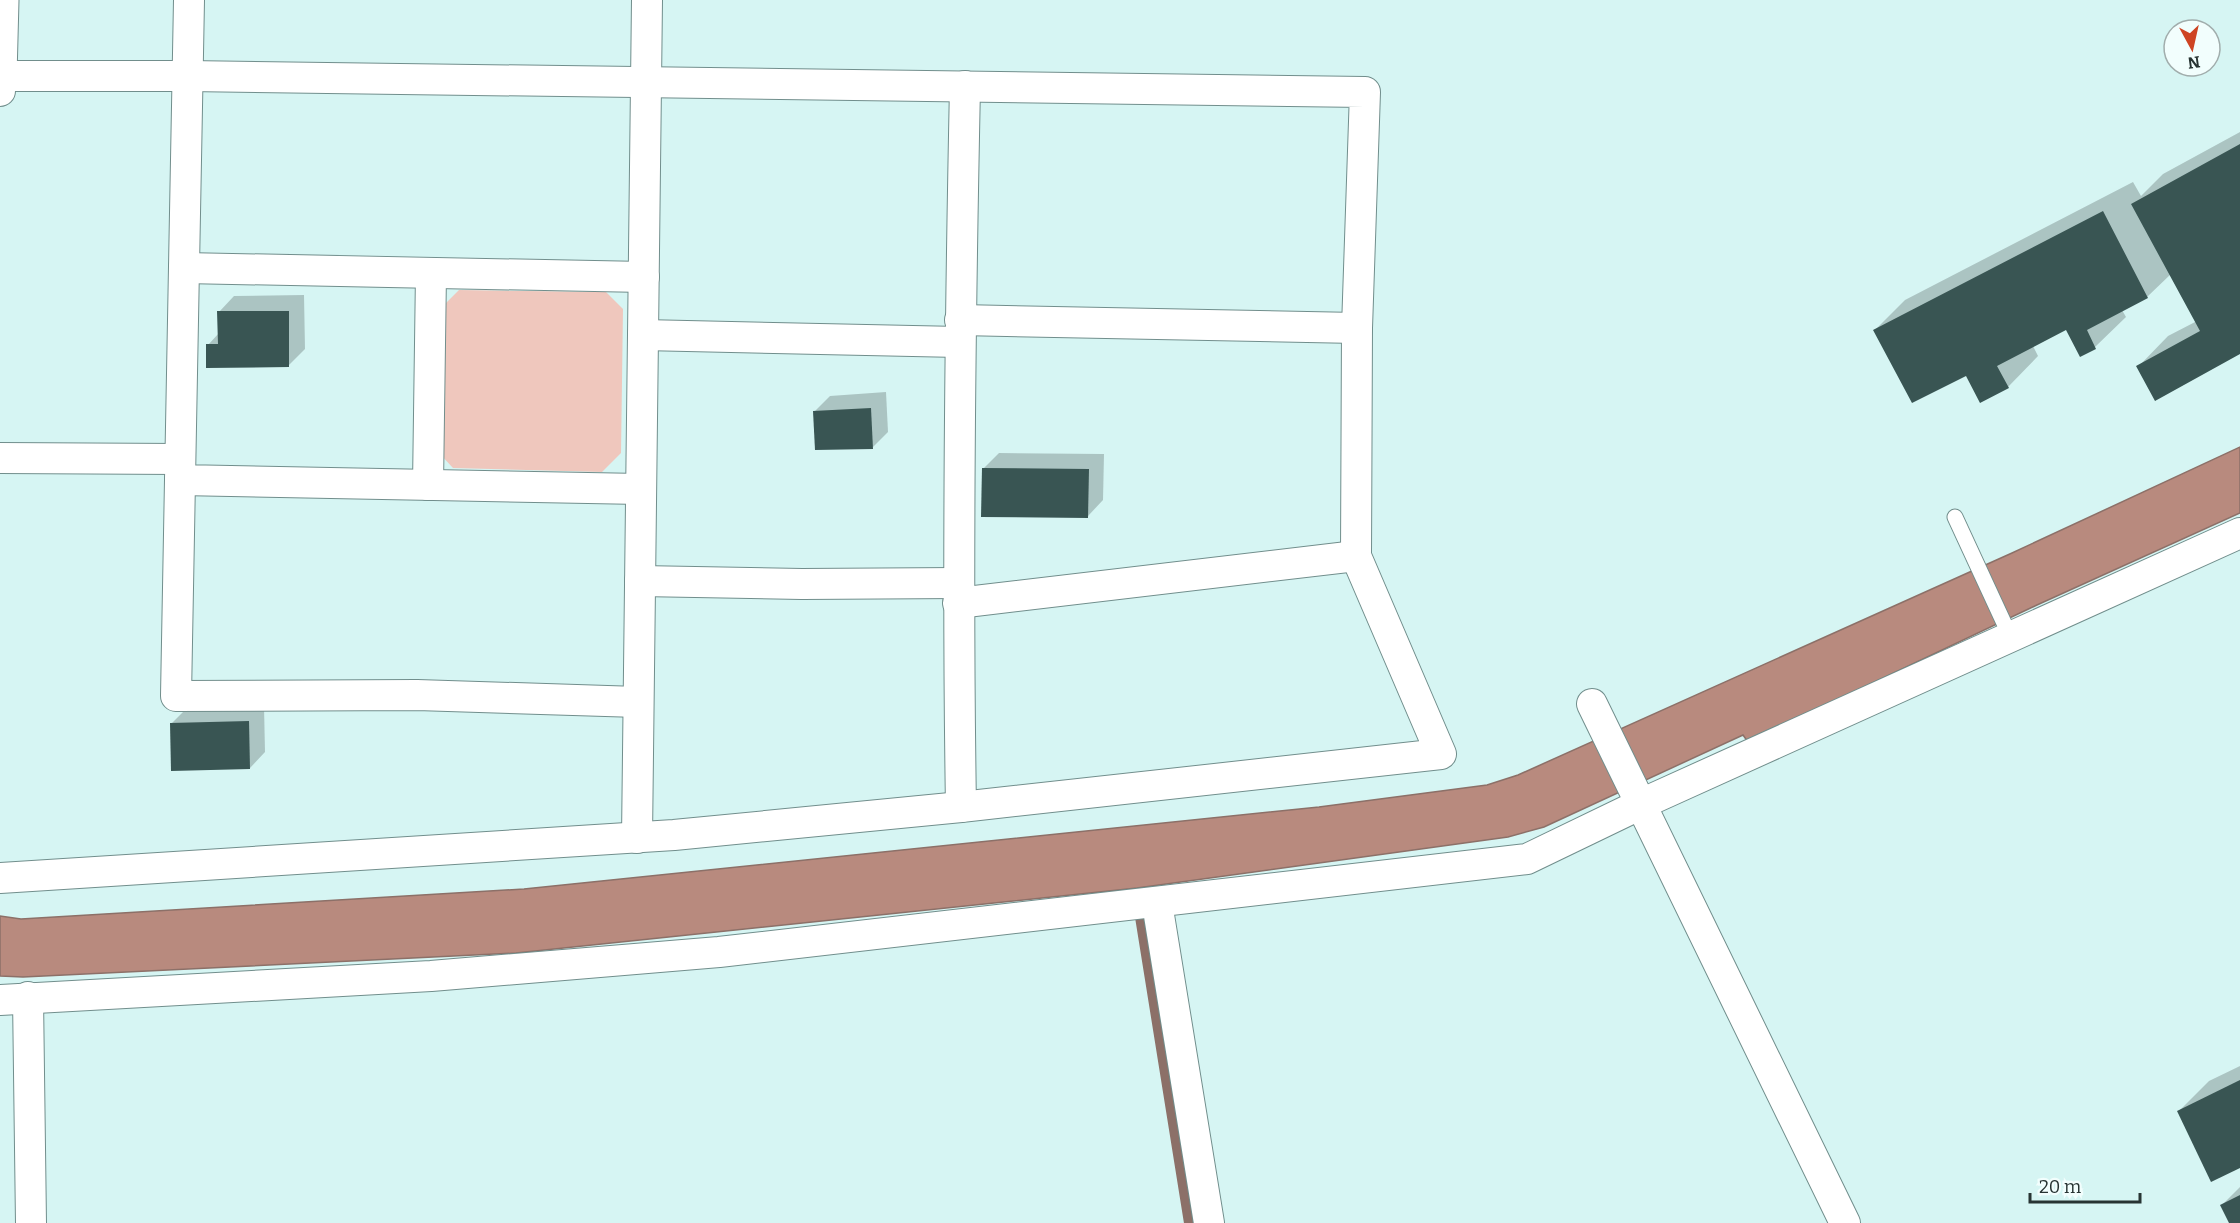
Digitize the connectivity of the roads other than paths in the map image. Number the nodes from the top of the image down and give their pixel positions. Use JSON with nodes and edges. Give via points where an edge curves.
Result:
{"nodes":[{"id":1,"x":2,"y":0,"type":"edge"},
{"id":2,"x":189,"y":0,"type":"edge"},
{"id":3,"x":647,"y":0,"type":"edge"},
{"id":4,"x":0,"y":76,"type":"edge"},
{"id":5,"x":188,"y":76,"type":"junction"},
{"id":6,"x":646,"y":82,"type":"junction"},
{"id":7,"x":965,"y":86,"type":"junction"},
{"id":8,"x":0,"y":91,"type":"edge"},
{"id":9,"x":184,"y":268,"type":"junction"},
{"id":10,"x":431,"y":273,"type":"junction"},
{"id":11,"x":644,"y":277,"type":"junction"},
{"id":12,"x":1356,"y":328,"type":"junction"},
{"id":13,"x":959,"y":331,"type":"junction"},
{"id":14,"x":643,"y":335,"type":"junction"},
{"id":15,"x":0,"y":458,"type":"edge"},
{"id":16,"x":180,"y":470,"type":"junction"},
{"id":17,"x":428,"y":484,"type":"junction"},
{"id":18,"x":641,"y":489,"type":"junction"},
{"id":19,"x":1955,"y":517,"type":"dead end"},
{"id":20,"x":2240,"y":533,"type":"edge"},
{"id":21,"x":1356,"y":556,"type":"junction"},
{"id":22,"x":640,"y":581,"type":"junction"},
{"id":23,"x":958,"y":593,"type":"junction"},
{"id":24,"x":2010,"y":636,"type":"junction"},
{"id":25,"x":638,"y":702,"type":"junction"},
{"id":26,"x":1592,"y":704,"type":"dead end"},
{"id":27,"x":1641,"y":804,"type":"junction"},
{"id":28,"x":961,"y":807,"type":"junction"},
{"id":29,"x":637,"y":838,"type":"junction"},
{"id":30,"x":0,"y":878,"type":"edge"},
{"id":31,"x":1157,"y":903,"type":"junction"},
{"id":32,"x":14,"y":999,"type":"edge"},
{"id":33,"x":31,"y":1223,"type":"edge"},
{"id":34,"x":1209,"y":1223,"type":"edge"},
{"id":35,"x":1845,"y":1223,"type":"edge"}],
"edges":[{"from":1,"to":4,"type":"street"},
{"from":2,"to":5,"type":"street"},
{"from":3,"to":6,"type":"street"},
{"from":4,"to":5,"type":"street"},
{"from":4,"to":8,"type":"street"},
{"from":5,"to":6,"type":"street"},
{"from":5,"to":9,"type":"street"},
{"from":6,"to":7,"type":"street"},
{"from":6,"to":11,"type":"street"},
{"from":7,"to":12,"type":"street","via":[[1365,92]]},
{"from":7,"to":13,"type":"street"},
{"from":9,"to":10,"type":"street"},
{"from":9,"to":16,"type":"street"},
{"from":10,"to":11,"type":"street"},
{"from":10,"to":17,"type":"street"},
{"from":11,"to":14,"type":"street"},
{"from":12,"to":13,"type":"street"},
{"from":12,"to":21,"type":"street"},
{"from":13,"to":14,"type":"street"},
{"from":13,"to":23,"type":"street"},
{"from":14,"to":18,"type":"street"},
{"from":15,"to":16,"type":"street"},
{"from":16,"to":17,"type":"street"},
{"from":16,"to":25,"type":"street","via":[[176,696],[417,695]]},
{"from":17,"to":18,"type":"street"},
{"from":18,"to":22,"type":"street"},
{"from":19,"to":24,"type":"lane"},
{"from":20,"to":24,"type":"street"},
{"from":21,"to":23,"type":"street"},
{"from":21,"to":28,"type":"street","via":[[1441,754]]},
{"from":22,"to":23,"type":"street","via":[[802,584]]},
{"from":22,"to":25,"type":"street"},
{"from":23,"to":28,"type":"street"},
{"from":24,"to":27,"type":"street"},
{"from":25,"to":29,"type":"street"},
{"from":26,"to":27,"type":"street"},
{"from":27,"to":31,"type":"street","via":[[1527,859]]},
{"from":27,"to":35,"type":"street"},
{"from":28,"to":29,"type":"street"},
{"from":29,"to":30,"type":"street"},
{"from":31,"to":32,"type":"street","via":[[719,952],[431,976]]},
{"from":31,"to":34,"type":"street"},
{"from":32,"to":33,"type":"street"}]}
